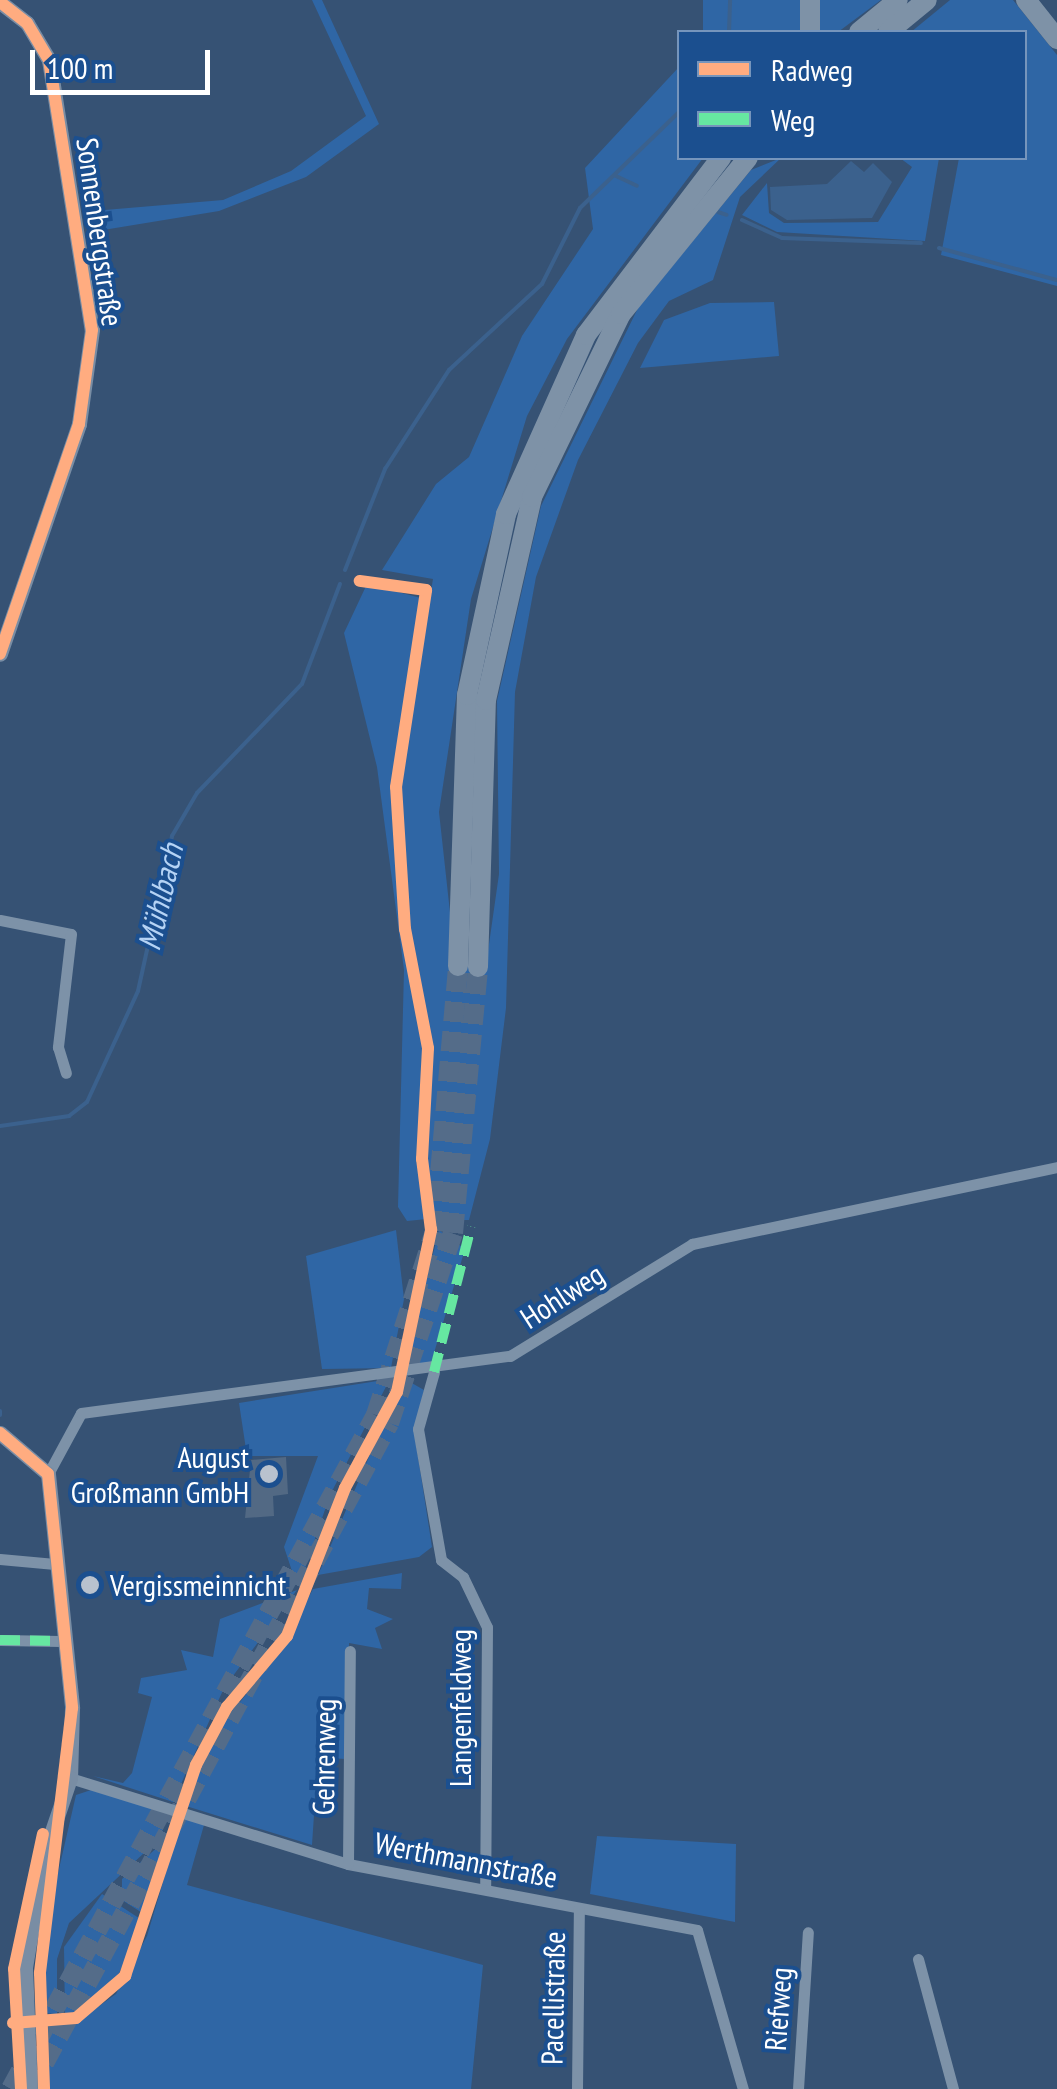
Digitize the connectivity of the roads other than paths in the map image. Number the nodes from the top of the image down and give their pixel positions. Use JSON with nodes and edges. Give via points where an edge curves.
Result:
{"nodes":[{"id":1,"x":810,"y":0,"type":"edge"},
{"id":2,"x":898,"y":0,"type":"edge"},
{"id":3,"x":927,"y":0,"type":"edge"},
{"id":4,"x":1026,"y":0,"type":"edge"},
{"id":5,"x":0,"y":2,"type":"edge"},
{"id":6,"x":810,"y":30,"type":"edge"},
{"id":7,"x":861,"y":30,"type":"edge"},
{"id":8,"x":890,"y":30,"type":"edge"},
{"id":9,"x":1057,"y":39,"type":"edge"},
{"id":10,"x":719,"y":160,"type":"edge"},
{"id":11,"x":746,"y":160,"type":"edge"},
{"id":12,"x":0,"y":654,"type":"edge"},
{"id":13,"x":0,"y":920,"type":"edge"},
{"id":14,"x":66,"y":1073,"type":"dead end"},
{"id":15,"x":1057,"y":1167,"type":"edge"},
{"id":16,"x":434,"y":1372,"type":"junction"},
{"id":17,"x":0,"y":1433,"type":"edge"},
{"id":18,"x":48,"y":1474,"type":"junction"},
{"id":19,"x":0,"y":1559,"type":"edge"},
{"id":20,"x":55,"y":1564,"type":"junction"},
{"id":21,"x":0,"y":1640,"type":"edge"},
{"id":22,"x":61,"y":1640,"type":"junction"},
{"id":23,"x":350,"y":1651,"type":"dead end"},
{"id":24,"x":70,"y":1778,"type":"junction"},
{"id":25,"x":348,"y":1864,"type":"junction"},
{"id":26,"x":484,"y":1886,"type":"junction"},
{"id":27,"x":580,"y":1908,"type":"junction"},
{"id":28,"x":808,"y":1932,"type":"dead end"},
{"id":29,"x":918,"y":1959,"type":"dead end"},
{"id":30,"x":30,"y":2089,"type":"edge"},
{"id":31,"x":577,"y":2089,"type":"edge"},
{"id":32,"x":743,"y":2089,"type":"edge"},
{"id":33,"x":798,"y":2089,"type":"edge"},
{"id":34,"x":953,"y":2089,"type":"edge"}],
"edges":[{"from":1,"to":6,"type":"highway"},
{"from":2,"to":7,"type":"highway"},
{"from":3,"to":8,"type":"highway"},
{"from":4,"to":9,"type":"highway"},
{"from":5,"to":12,"type":"street","name":"Sonnenbergstraße","via":[[27,23],[49,60],[92,330],[79,424]]},
{"from":10,"to":11,"type":"highway","via":[[586,335],[501,530],[467,695],[468,967],[486,700],[532,496],[621,314]]},
{"from":13,"to":14,"type":"street","via":[[72,934],[58,1047]]},
{"from":15,"to":16,"type":"street","name":"Hohlweg","via":[[692,1244],[526,1350]]},
{"from":16,"to":18,"type":"street","name":"Hohlweg","via":[[340,1376],[81,1414]]},
{"from":16,"to":26,"type":"street","name":"Langenfeldweg","via":[[418,1429],[441,1560],[463,1577],[488,1627]]},
{"from":17,"to":18,"type":"street"},
{"from":18,"to":20,"type":"street"},
{"from":19,"to":20,"type":"street"},
{"from":20,"to":22,"type":"street"},
{"from":21,"to":22,"type":"street"},
{"from":22,"to":24,"type":"street"},
{"from":23,"to":25,"type":"street","name":"Gehrenweg"},
{"from":24,"to":25,"type":"street","name":"Werthmannstraße"},
{"from":24,"to":30,"type":"street","via":[[44,1856],[25,1967]]},
{"from":25,"to":26,"type":"street","name":"Werthmannstraße"},
{"from":26,"to":27,"type":"street","name":"Werthmannstraße"},
{"from":27,"to":31,"type":"street","name":"Pacellistraße"},
{"from":27,"to":32,"type":"street","name":"Werthmannstraße","via":[[697,1930]]},
{"from":28,"to":33,"type":"street","name":"Riefweg"},
{"from":29,"to":34,"type":"street"}]}
